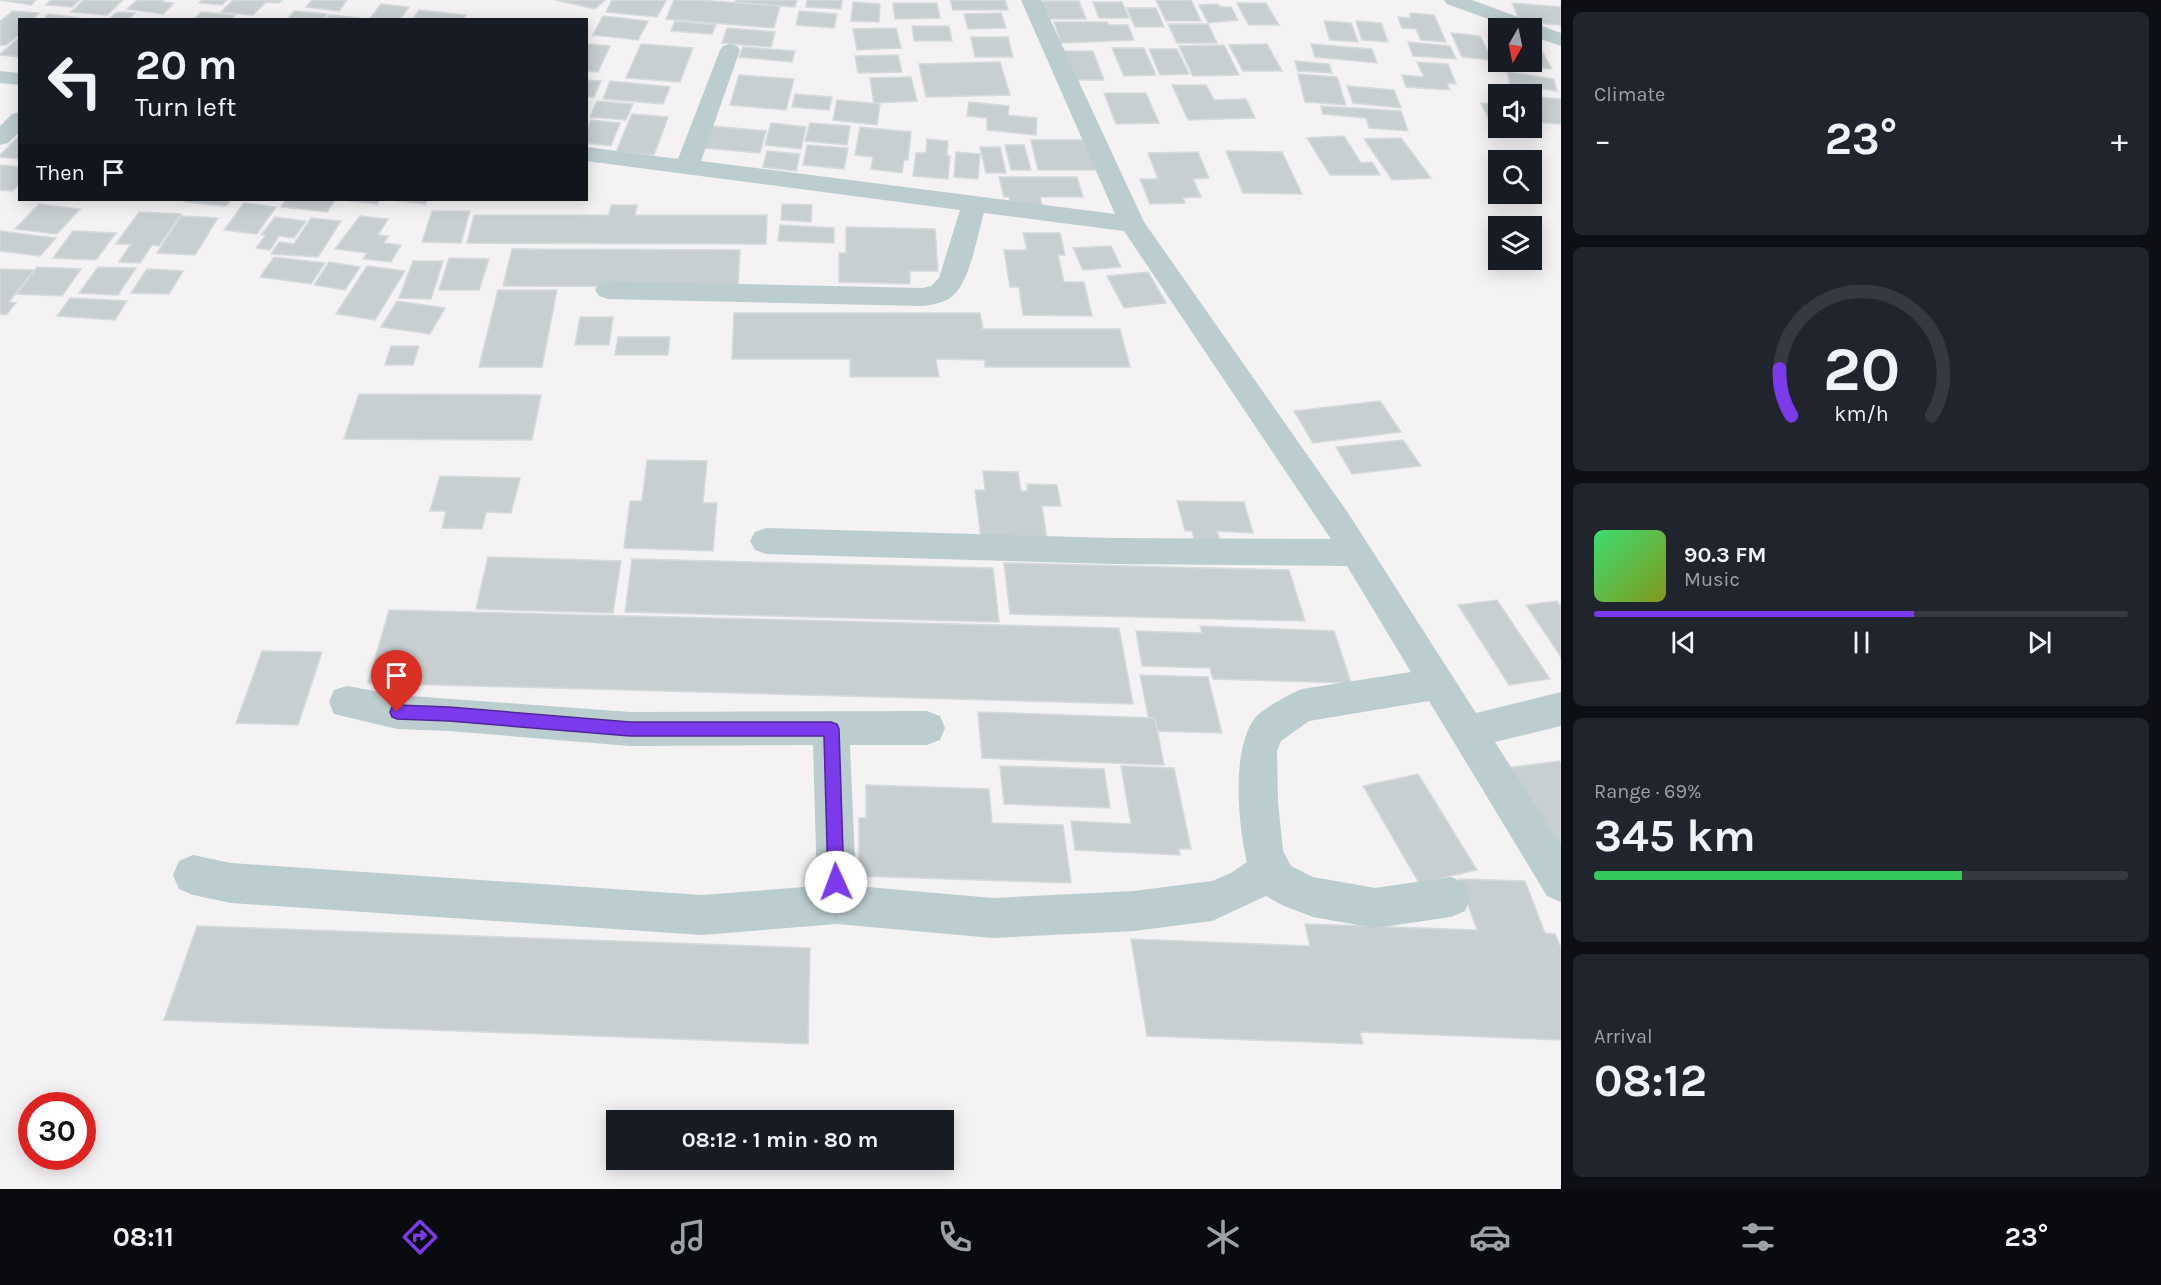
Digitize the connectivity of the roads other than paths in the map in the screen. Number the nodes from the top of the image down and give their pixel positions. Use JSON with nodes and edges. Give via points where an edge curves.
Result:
{"nodes":[{"id":1,"x":1031,"y":0,"type":"edge"},
{"id":2,"x":1454,"y":0,"type":"edge"},
{"id":3,"x":1502,"y":18,"type":"edge"},
{"id":4,"x":1542,"y":33,"type":"edge"},
{"id":5,"x":1561,"y":40,"type":"edge"},
{"id":6,"x":730,"y":50,"type":"dead end"},
{"id":7,"x":0,"y":77,"type":"edge"},
{"id":8,"x":18,"y":80,"type":"edge"},
{"id":9,"x":18,"y":121,"type":"edge"},
{"id":10,"x":0,"y":138,"type":"edge"},
{"id":11,"x":588,"y":154,"type":"edge"},
{"id":12,"x":687,"y":167,"type":"junction"},
{"id":13,"x":974,"y":204,"type":"junction"},
{"id":14,"x":1132,"y":224,"type":"junction"},
{"id":15,"x":608,"y":290,"type":"dead end"},
{"id":16,"x":766,"y":541,"type":"dead end"},
{"id":17,"x":1356,"y":553,"type":"junction"},
{"id":18,"x":1437,"y":684,"type":"junction"},
{"id":19,"x":347,"y":702,"type":"dead end"},
{"id":20,"x":1561,"y":709,"type":"edge"},
{"id":21,"x":927,"y":728,"type":"dead end"},
{"id":22,"x":831,"y":729,"type":"junction"},
{"id":23,"x":1468,"y":732,"type":"junction"},
{"id":24,"x":1269,"y":870,"type":"junction"},
{"id":25,"x":193,"y":875,"type":"dead end"},
{"id":26,"x":1561,"y":882,"type":"edge"},
{"id":27,"x":1451,"y":897,"type":"dead end"},
{"id":28,"x":837,"y":904,"type":"junction"}],
"edges":[{"from":1,"to":14,"type":"street"},
{"from":2,"to":3,"type":"street"},
{"from":4,"to":5,"type":"street"},
{"from":6,"to":12,"type":"street"},
{"from":7,"to":8,"type":"street"},
{"from":9,"to":10,"type":"street"},
{"from":11,"to":12,"type":"street"},
{"from":12,"to":13,"type":"street"},
{"from":13,"to":14,"type":"street"},
{"from":13,"to":15,"type":"street","via":[[952,279],[938,295]]},
{"from":14,"to":17,"type":"street"},
{"from":16,"to":17,"type":"street"},
{"from":17,"to":18,"type":"street"},
{"from":18,"to":23,"type":"street"},
{"from":18,"to":24,"type":"street","via":[[1302,706],[1268,729],[1259,751],[1259,802]]},
{"from":19,"to":22,"type":"street","via":[[397,712],[630,729]]},
{"from":20,"to":23,"type":"street"},
{"from":21,"to":22,"type":"street"},
{"from":22,"to":28,"type":"street"},
{"from":23,"to":26,"type":"street"},
{"from":24,"to":27,"type":"street","via":[[1296,891],[1375,908]]},
{"from":24,"to":28,"type":"street","via":[[1221,898],[1134,912],[993,918]]},
{"from":25,"to":28,"type":"street","via":[[231,883],[702,915]]}]}
